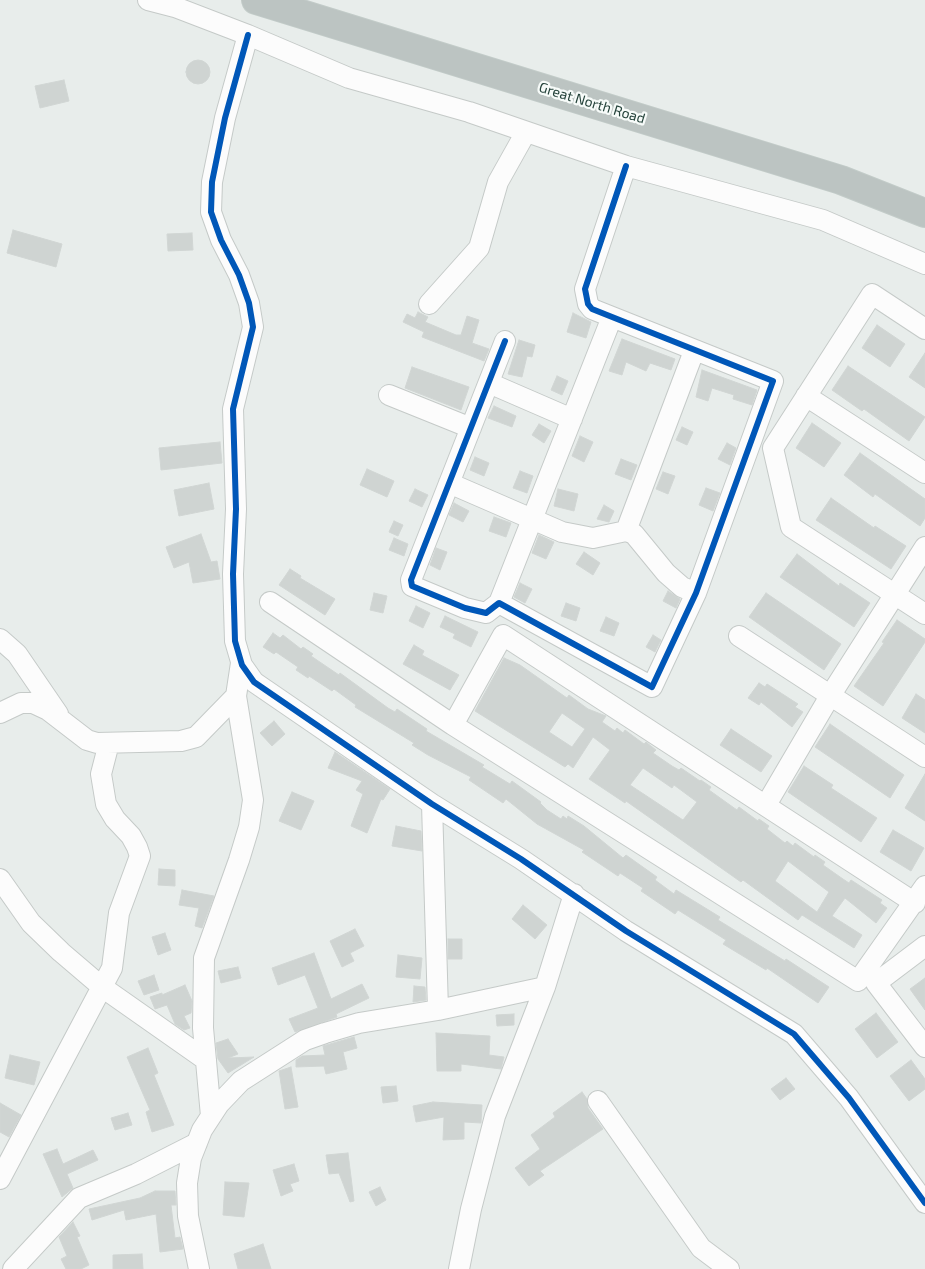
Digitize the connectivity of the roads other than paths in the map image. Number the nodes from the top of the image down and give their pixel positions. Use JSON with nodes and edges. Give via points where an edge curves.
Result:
{"nodes":[{"id":1,"x":148,"y":0,"type":"edge"},
{"id":2,"x":256,"y":0,"type":"edge"},
{"id":3,"x":248,"y":35,"type":"junction"},
{"id":4,"x":526,"y":132,"type":"junction"},
{"id":5,"x":626,"y":166,"type":"junction"},
{"id":6,"x":925,"y":213,"type":"edge"},
{"id":7,"x":925,"y":264,"type":"edge"},
{"id":8,"x":429,"y":304,"type":"dead end"},
{"id":9,"x":612,"y":317,"type":"junction"},
{"id":10,"x":925,"y":329,"type":"edge"},
{"id":11,"x":505,"y":341,"type":"dead end"},
{"id":12,"x":694,"y":351,"type":"junction"},
{"id":13,"x":489,"y":383,"type":"junction"},
{"id":14,"x":389,"y":394,"type":"dead end"},
{"id":15,"x":806,"y":396,"type":"junction"},
{"id":16,"x":572,"y":419,"type":"junction"},
{"id":17,"x":471,"y":428,"type":"junction"},
{"id":18,"x":925,"y":473,"type":"edge"},
{"id":19,"x":449,"y":483,"type":"junction"},
{"id":20,"x":531,"y":519,"type":"junction"},
{"id":21,"x":626,"y":531,"type":"junction"},
{"id":22,"x":925,"y":548,"type":"edge"},
{"id":23,"x":696,"y":593,"type":"junction"},
{"id":24,"x":895,"y":594,"type":"junction"},
{"id":25,"x":270,"y":602,"type":"dead end"},
{"id":26,"x":500,"y":603,"type":"junction"},
{"id":27,"x":925,"y":614,"type":"edge"},
{"id":28,"x":739,"y":636,"type":"dead end"},
{"id":29,"x":0,"y":638,"type":"edge"},
{"id":30,"x":241,"y":663,"type":"junction"},
{"id":31,"x":236,"y":696,"type":"junction"},
{"id":32,"x":830,"y":696,"type":"junction"},
{"id":33,"x":0,"y":712,"type":"edge"},
{"id":34,"x":64,"y":722,"type":"junction"},
{"id":35,"x":453,"y":725,"type":"junction"},
{"id":36,"x":110,"y":743,"type":"junction"},
{"id":37,"x":925,"y":758,"type":"edge"},
{"id":38,"x":432,"y":804,"type":"junction"},
{"id":39,"x":766,"y":805,"type":"junction"},
{"id":40,"x":0,"y":879,"type":"edge"},
{"id":41,"x":574,"y":894,"type":"junction"},
{"id":42,"x":920,"y":894,"type":"edge"},
{"id":43,"x":925,"y":946,"type":"edge"},
{"id":44,"x":867,"y":982,"type":"junction"},
{"id":45,"x":545,"y":987,"type":"junction"},
{"id":46,"x":102,"y":988,"type":"junction"},
{"id":47,"x":438,"y":1010,"type":"junction"},
{"id":48,"x":925,"y":1047,"type":"edge"},
{"id":49,"x":206,"y":1060,"type":"junction"},
{"id":50,"x":598,"y":1101,"type":"dead end"},
{"id":51,"x":211,"y":1116,"type":"junction"},
{"id":52,"x":197,"y":1143,"type":"junction"},
{"id":53,"x":0,"y":1178,"type":"edge"},
{"id":54,"x":925,"y":1203,"type":"edge"},
{"id":55,"x":13,"y":1269,"type":"edge"},
{"id":56,"x":199,"y":1269,"type":"edge"},
{"id":57,"x":459,"y":1269,"type":"edge"},
{"id":58,"x":729,"y":1269,"type":"edge"}],
"edges":[{"from":1,"to":3,"type":"street"},
{"from":2,"to":6,"type":"highway","name":"Great North Road","via":[[841,180]]},
{"from":3,"to":4,"type":"street","via":[[349,78]]},
{"from":3,"to":30,"type":"street","via":[[217,155],[211,212],[220,240],[239,275],[253,327],[233,409],[236,509],[233,574],[236,641]]},
{"from":4,"to":5,"type":"street"},
{"from":4,"to":8,"type":"street","via":[[498,182],[478,248]]},
{"from":5,"to":7,"type":"street","via":[[823,220]]},
{"from":5,"to":9,"type":"street","via":[[585,289],[585,297],[592,309]]},
{"from":9,"to":12,"type":"street"},
{"from":9,"to":16,"type":"street"},
{"from":10,"to":15,"type":"street","via":[[872,294]]},
{"from":11,"to":13,"type":"street"},
{"from":12,"to":21,"type":"street"},
{"from":12,"to":23,"type":"street","via":[[773,381]]},
{"from":13,"to":16,"type":"street"},
{"from":13,"to":17,"type":"street"},
{"from":14,"to":17,"type":"street"},
{"from":15,"to":18,"type":"street"},
{"from":15,"to":24,"type":"street","via":[[773,448],[791,527]]},
{"from":16,"to":20,"type":"street"},
{"from":17,"to":19,"type":"street"},
{"from":19,"to":20,"type":"street"},
{"from":19,"to":26,"type":"street","via":[[412,586],[465,608],[486,613]]},
{"from":20,"to":21,"type":"street","via":[[581,537],[594,538]]},
{"from":20,"to":26,"type":"street"},
{"from":21,"to":23,"type":"street","via":[[644,544],[671,578]]},
{"from":22,"to":24,"type":"street"},
{"from":23,"to":26,"type":"street","via":[[652,688]]},
{"from":24,"to":27,"type":"street"},
{"from":24,"to":32,"type":"street"},
{"from":25,"to":35,"type":"street"},
{"from":28,"to":32,"type":"street"},
{"from":29,"to":34,"type":"street","via":[[17,654]]},
{"from":30,"to":31,"type":"street"},
{"from":30,"to":38,"type":"street","via":[[254,682]]},
{"from":31,"to":36,"type":"street","via":[[196,737],[181,741]]},
{"from":31,"to":49,"type":"street","via":[[253,800],[239,860],[204,958]]},
{"from":32,"to":37,"type":"street"},
{"from":32,"to":39,"type":"street"},
{"from":33,"to":34,"type":"street","via":[[20,703],[34,703]]},
{"from":34,"to":36,"type":"street","via":[[87,740]]},
{"from":35,"to":39,"type":"street","via":[[503,635]]},
{"from":35,"to":44,"type":"street"},
{"from":36,"to":46,"type":"street","via":[[101,774],[106,804],[131,836],[140,856],[119,913],[112,968]]},
{"from":38,"to":41,"type":"street"},
{"from":38,"to":47,"type":"street"},
{"from":39,"to":42,"type":"street"},
{"from":40,"to":46,"type":"street","via":[[31,924]]},
{"from":41,"to":45,"type":"street"},
{"from":41,"to":54,"type":"street","via":[[626,931],[794,1034],[849,1098]]},
{"from":42,"to":44,"type":"street"},
{"from":43,"to":44,"type":"street"},
{"from":44,"to":48,"type":"street"},
{"from":45,"to":47,"type":"street"},
{"from":45,"to":57,"type":"street","via":[[495,1116]]},
{"from":46,"to":49,"type":"street"},
{"from":46,"to":53,"type":"street","via":[[70,1042]]},
{"from":47,"to":51,"type":"street","via":[[359,1023],[305,1040],[241,1081]]},
{"from":49,"to":51,"type":"street"},
{"from":50,"to":58,"type":"street","via":[[701,1248]]},
{"from":51,"to":52,"type":"street"},
{"from":52,"to":55,"type":"street","via":[[80,1198]]},
{"from":52,"to":56,"type":"street","via":[[187,1183],[188,1216]]}]}
